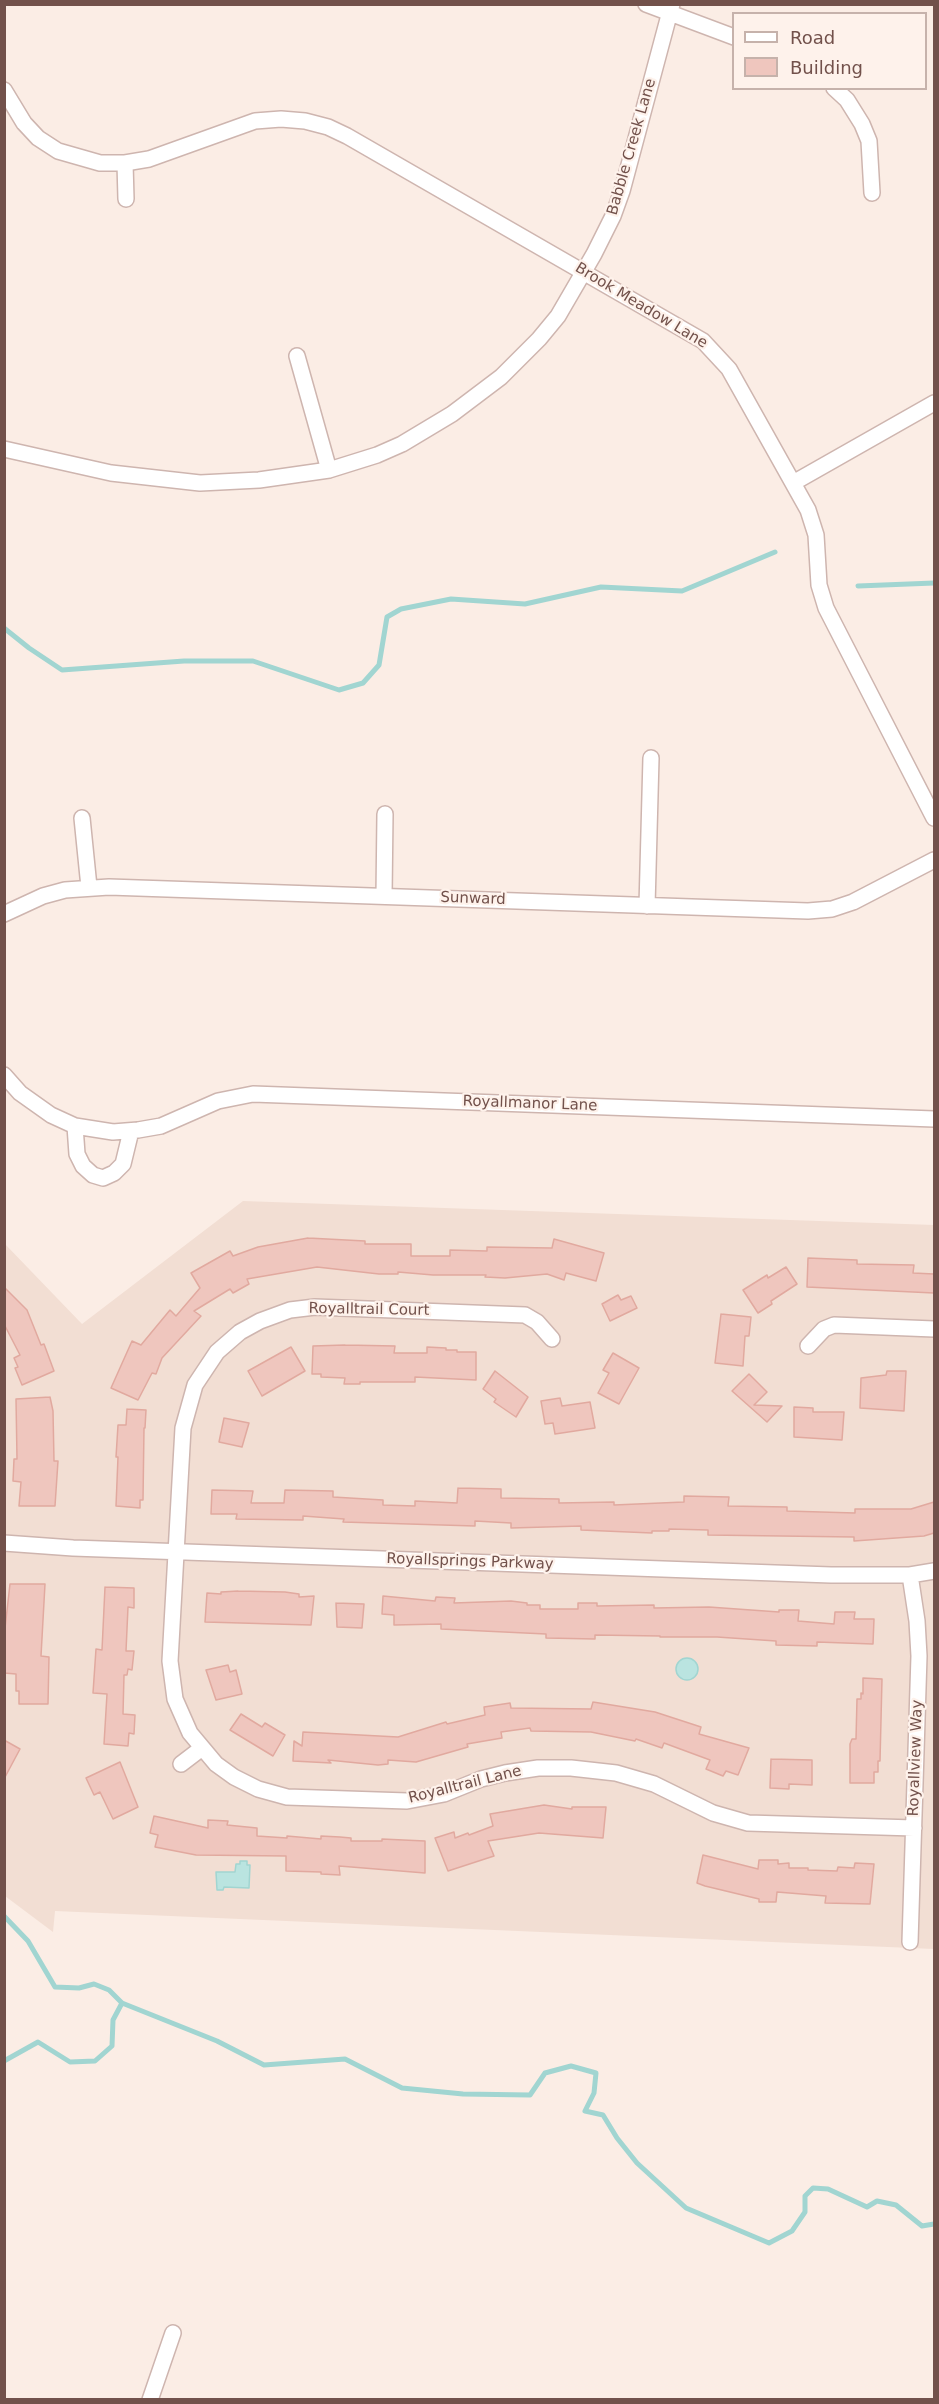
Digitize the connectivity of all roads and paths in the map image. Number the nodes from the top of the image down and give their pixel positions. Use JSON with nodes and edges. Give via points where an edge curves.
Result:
{"nodes":[{"id":1,"x":646,"y":4,"type":"edge"},
{"id":2,"x":670,"y":9,"type":"edge"},
{"id":3,"x":732,"y":36,"type":"edge"},
{"id":4,"x":4,"y":90,"type":"edge"},
{"id":5,"x":836,"y":90,"type":"edge"},
{"id":6,"x":125,"y":164,"type":"junction"},
{"id":7,"x":872,"y":193,"type":"dead end"},
{"id":8,"x":126,"y":199,"type":"dead end"},
{"id":9,"x":583,"y":271,"type":"junction"},
{"id":10,"x":297,"y":356,"type":"dead end"},
{"id":11,"x":934,"y":403,"type":"edge"},
{"id":12,"x":4,"y":448,"type":"edge"},
{"id":13,"x":329,"y":470,"type":"junction"},
{"id":14,"x":793,"y":483,"type":"junction"},
{"id":15,"x":651,"y":758,"type":"dead end"},
{"id":16,"x":385,"y":814,"type":"dead end"},
{"id":17,"x":82,"y":818,"type":"dead end"},
{"id":18,"x":934,"y":818,"type":"edge"},
{"id":19,"x":934,"y":860,"type":"edge"},
{"id":20,"x":89,"y":887,"type":"junction"},
{"id":21,"x":384,"y":896,"type":"junction"},
{"id":22,"x":647,"y":906,"type":"junction"},
{"id":23,"x":4,"y":914,"type":"edge"},
{"id":24,"x":4,"y":1075,"type":"edge"},
{"id":25,"x":934,"y":1119,"type":"edge"},
{"id":26,"x":75,"y":1126,"type":"junction"},
{"id":27,"x":131,"y":1131,"type":"junction"},
{"id":28,"x":934,"y":1329,"type":"edge"},
{"id":29,"x":552,"y":1339,"type":"dead end"},
{"id":30,"x":808,"y":1346,"type":"dead end"},
{"id":31,"x":4,"y":1543,"type":"edge"},
{"id":32,"x":175,"y":1551,"type":"junction"},
{"id":33,"x":934,"y":1571,"type":"edge"},
{"id":34,"x":910,"y":1575,"type":"junction"},
{"id":35,"x":202,"y":1748,"type":"junction"},
{"id":36,"x":182,"y":1764,"type":"dead end"},
{"id":37,"x":914,"y":1828,"type":"junction"},
{"id":38,"x":910,"y":1942,"type":"dead end"},
{"id":39,"x":173,"y":2333,"type":"dead end"},
{"id":40,"x":150,"y":2400,"type":"edge"}],
"edges":[{"from":1,"to":2,"type":"street"},
{"from":2,"to":3,"type":"street"},
{"from":2,"to":9,"type":"street","name":"Babble Creek Lane","via":[[622,191]]},
{"from":4,"to":6,"type":"street","name":"Brook Meadow Lane","via":[[24,123],[58,151],[100,163]]},
{"from":5,"to":7,"type":"street","via":[[847,100],[869,141]]},
{"from":6,"to":8,"type":"street"},
{"from":6,"to":9,"type":"street","name":"Brook Meadow Lane","via":[[157,157],[255,121],[304,121],[347,136]]},
{"from":9,"to":13,"type":"street","name":"Babble Creek Lane","via":[[558,316],[501,377],[452,414],[402,444]]},
{"from":9,"to":14,"type":"street","name":"Brook Meadow Lane","via":[[686,330],[717,354]]},
{"from":10,"to":13,"type":"street"},
{"from":11,"to":14,"type":"street"},
{"from":12,"to":13,"type":"street","name":"Babble Creek Lane","via":[[111,473],[200,483]]},
{"from":14,"to":18,"type":"street","name":"Brook Meadow Lane","via":[[816,535],[819,585],[826,608]]},
{"from":15,"to":22,"type":"street"},
{"from":16,"to":21,"type":"street"},
{"from":17,"to":20,"type":"street"},
{"from":19,"to":22,"type":"street","name":"Sunward","via":[[832,909]]},
{"from":20,"to":21,"type":"street","name":"Sunward"},
{"from":20,"to":23,"type":"street","name":"Sunward","via":[[43,896]]},
{"from":21,"to":22,"type":"street","name":"Sunward"},
{"from":24,"to":26,"type":"street","name":"Royallmanor Lane","via":[[40,1109]]},
{"from":25,"to":27,"type":"street","name":"Royallmanor Lane","via":[[254,1094],[218,1101],[161,1126]]},
{"from":26,"to":27,"type":"street","name":"Royallmanor Lane"},
{"from":26,"to":27,"type":"street","via":[[77,1154],[83,1166],[103,1178],[123,1164]]},
{"from":28,"to":30,"type":"street","via":[[834,1325],[824,1329]]},
{"from":29,"to":32,"type":"street","name":"Royalltrail Court","via":[[525,1315],[315,1307],[274,1314],[250,1326],[218,1352],[189,1399],[183,1428]]},
{"from":31,"to":32,"type":"street","name":"Royallsprings Parkway"},
{"from":32,"to":34,"type":"street","name":"Royallsprings Parkway"},
{"from":32,"to":35,"type":"street","name":"Royalltrail Lane","via":[[170,1661],[173,1688],[184,1722]]},
{"from":33,"to":34,"type":"street","name":"Royallsprings Parkway"},
{"from":34,"to":37,"type":"street","name":"Royallview Way","via":[[919,1656]]},
{"from":35,"to":36,"type":"street"},
{"from":35,"to":37,"type":"street","name":"Royalltrail Lane","via":[[216,1764],[245,1783],[287,1797],[407,1801],[444,1794],[505,1773],[572,1767],[654,1784],[713,1813],[748,1822]]},
{"from":37,"to":38,"type":"street","name":"Royallview Way"},
{"from":39,"to":40,"type":"street"}]}
